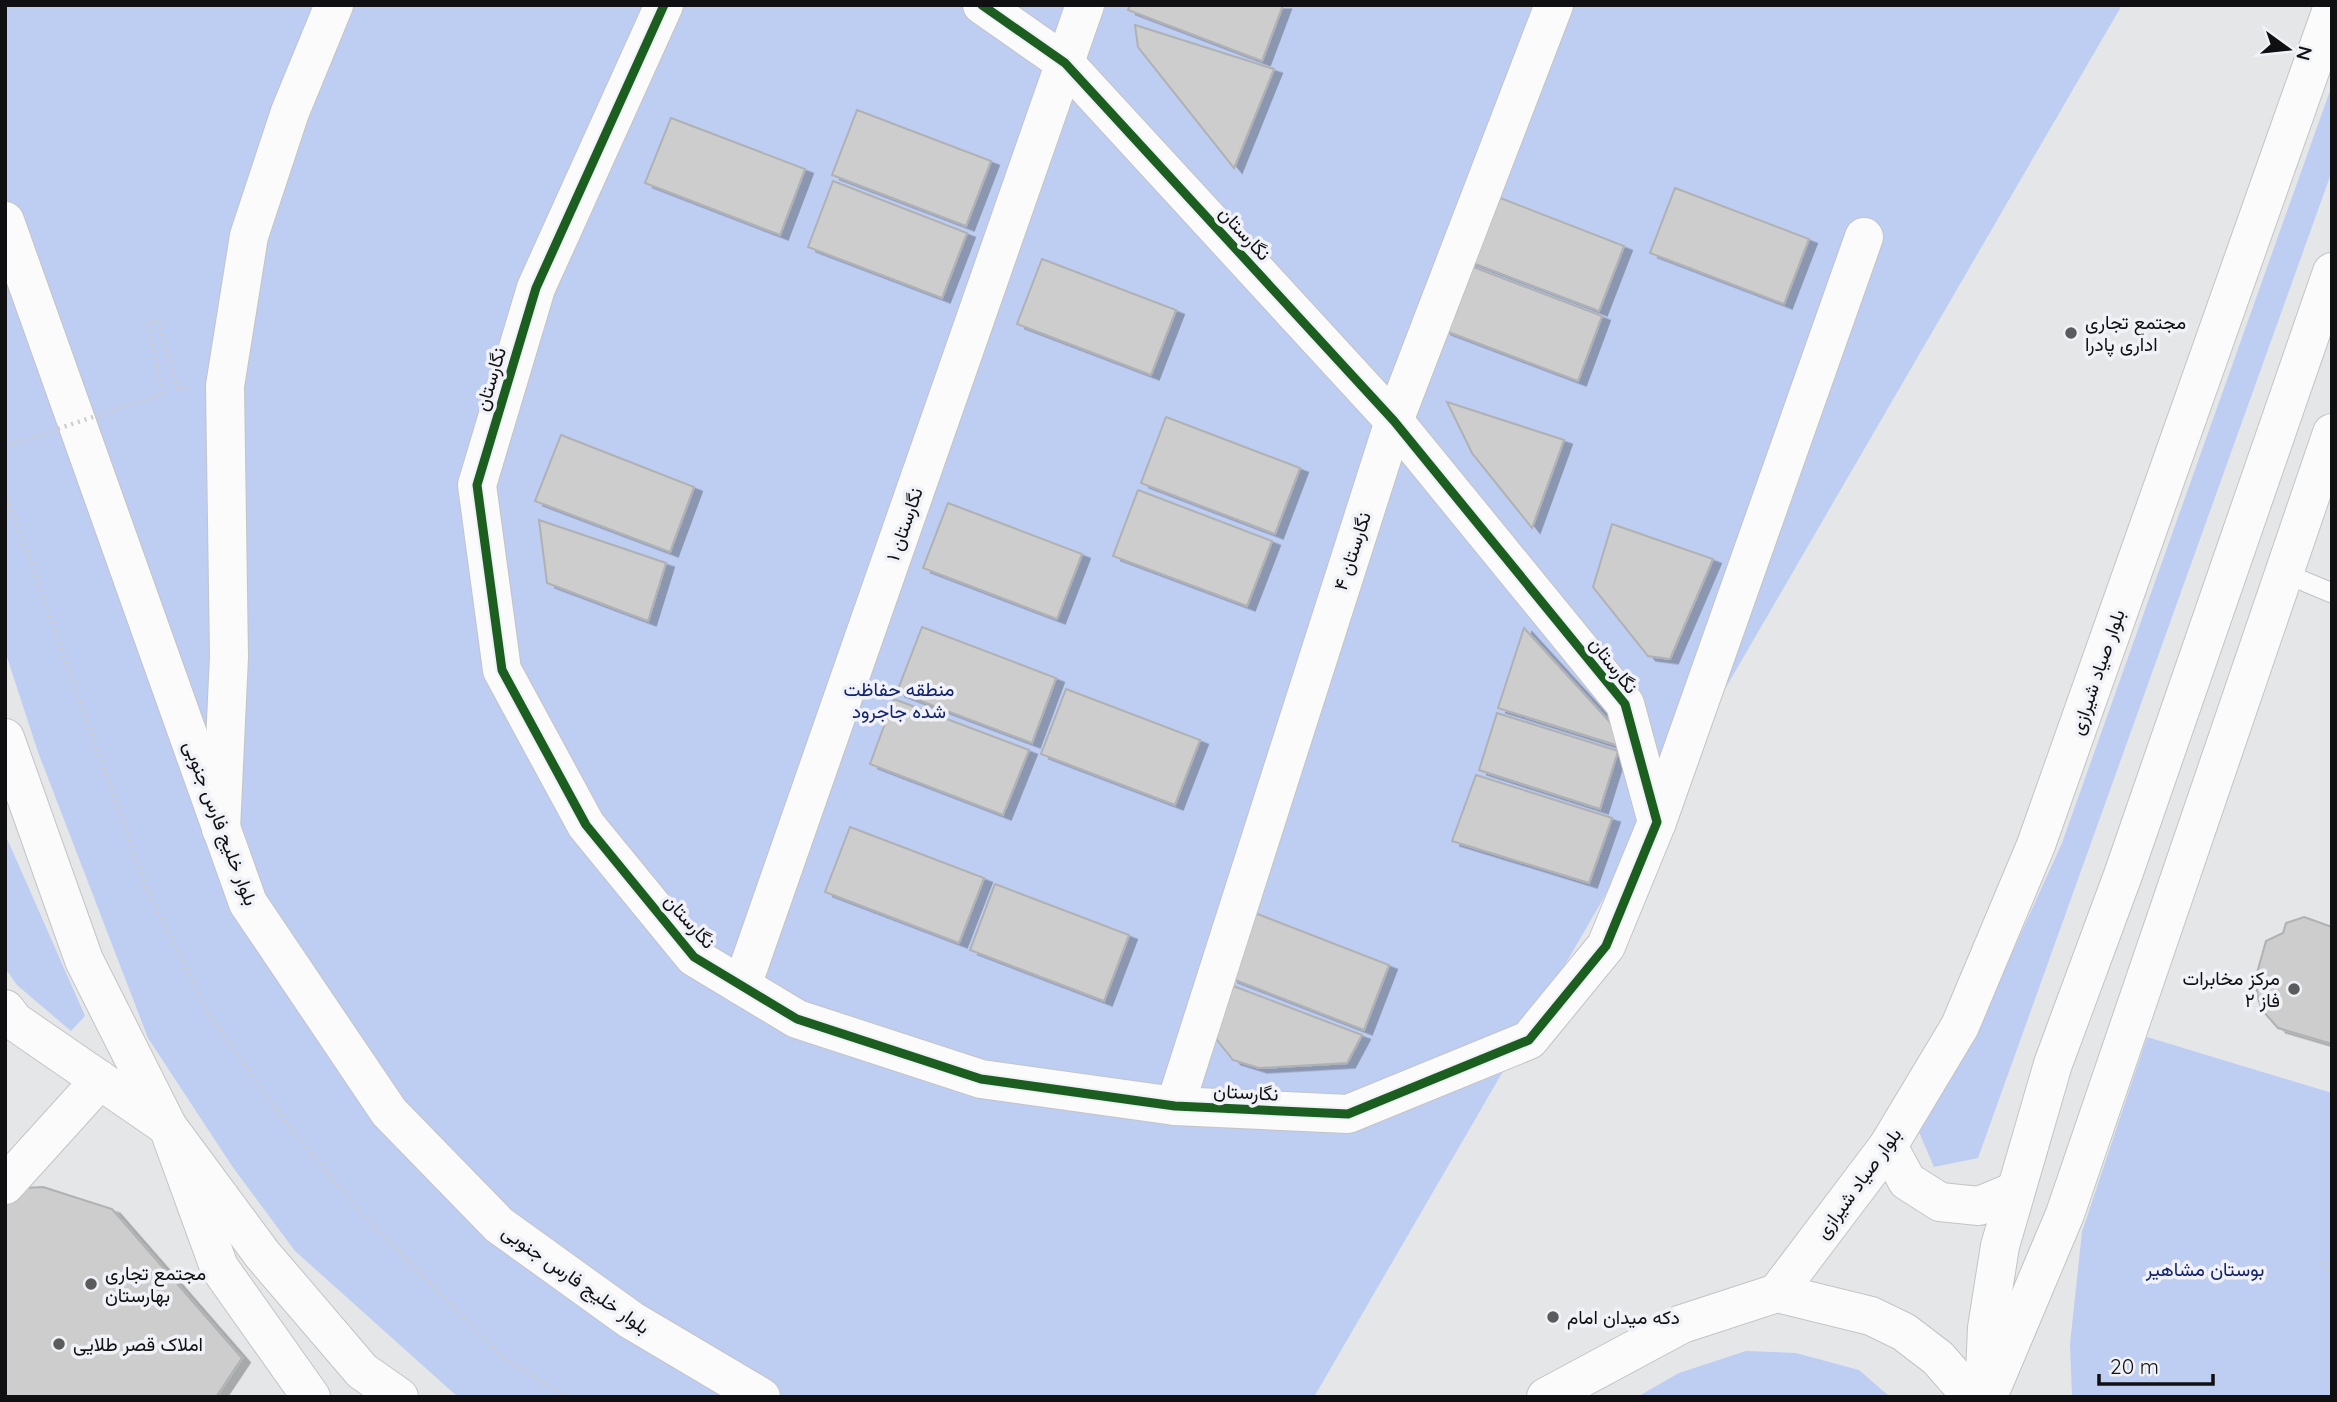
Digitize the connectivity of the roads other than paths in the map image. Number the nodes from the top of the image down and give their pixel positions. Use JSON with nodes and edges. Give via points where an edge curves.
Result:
{"nodes":[{"id":1,"x":334,"y":5,"type":"edge"},
{"id":2,"x":664,"y":5,"type":"edge"},
{"id":3,"x":982,"y":5,"type":"edge"},
{"id":4,"x":1085,"y":5,"type":"edge"},
{"id":5,"x":1554,"y":5,"type":"edge"},
{"id":6,"x":2332,"y":9,"type":"edge"},
{"id":7,"x":1065,"y":63,"type":"junction"},
{"id":8,"x":5,"y":221,"type":"edge"},
{"id":9,"x":1864,"y":237,"type":"dead end"},
{"id":10,"x":2332,"y":272,"type":"edge"},
{"id":11,"x":1394,"y":421,"type":"junction"},
{"id":12,"x":2332,"y":433,"type":"edge"},
{"id":13,"x":2284,"y":573,"type":"junction"},
{"id":14,"x":2332,"y":593,"type":"edge"},
{"id":15,"x":5,"y":738,"type":"edge"},
{"id":16,"x":1657,"y":821,"type":"junction"},
{"id":17,"x":222,"y":829,"type":"junction"},
{"id":18,"x":743,"y":986,"type":"junction"},
{"id":19,"x":5,"y":1009,"type":"edge"},
{"id":20,"x":100,"y":1080,"type":"junction"},
{"id":21,"x":1175,"y":1106,"type":"junction"},
{"id":22,"x":169,"y":1127,"type":"junction"},
{"id":23,"x":1888,"y":1146,"type":"junction"},
{"id":24,"x":5,"y":1185,"type":"edge"},
{"id":25,"x":2015,"y":1191,"type":"junction"},
{"id":26,"x":1777,"y":1293,"type":"junction"},
{"id":27,"x":370,"y":1384,"type":"edge"},
{"id":28,"x":1545,"y":1396,"type":"edge"},
{"id":29,"x":312,"y":1397,"type":"edge"},
{"id":30,"x":399,"y":1397,"type":"edge"},
{"id":31,"x":761,"y":1397,"type":"edge"},
{"id":32,"x":1972,"y":1397,"type":"edge"},
{"id":33,"x":1986,"y":1397,"type":"edge"}],
"edges":[{"from":1,"to":17,"type":"main road","via":[[289,112],[249,236],[225,386],[229,657]]},
{"from":2,"to":18,"type":"main road","name":"نگارستان","via":[[536,288],[477,485],[502,670],[586,825],[694,957]]},
{"from":3,"to":7,"type":"main road","name":"نگارستان"},
{"from":4,"to":7,"type":"main road","name":"نگارستان ۱"},
{"from":5,"to":11,"type":"main road","name":"نگارستان ۴"},
{"from":6,"to":23,"type":"main road","name":"بلوار صیاد شیرازی","via":[[2036,845],[1960,1026]]},
{"from":7,"to":11,"type":"main road","name":"نگارستان"},
{"from":7,"to":18,"type":"main road","name":"نگارستان ۱"},
{"from":8,"to":17,"type":"main road","name":"بلوار خلیج فارس جنوبی"},
{"from":9,"to":16,"type":"main road"},
{"from":10,"to":25,"type":"main road","via":[[2053,1064]]},
{"from":11,"to":16,"type":"main road","name":"نگارستان","via":[[1625,704]]},
{"from":11,"to":21,"type":"main road","name":"نگارستان ۴"},
{"from":12,"to":13,"type":"main road"},
{"from":13,"to":14,"type":"lane"},
{"from":13,"to":33,"type":"main road","via":[[2065,1214]]},
{"from":15,"to":22,"type":"main road","via":[[84,960]]},
{"from":16,"to":21,"type":"main road","name":"نگارستان","via":[[1606,946],[1529,1040],[1348,1114]]},
{"from":17,"to":31,"type":"main road","name":"بلوار خلیج فارس جنوبی","via":[[248,903],[389,1112],[499,1226],[631,1320]]},
{"from":18,"to":21,"type":"main road","name":"نگارستان","via":[[797,1019],[981,1079]]},
{"from":19,"to":20,"type":"main road","via":[[14,1021]]},
{"from":20,"to":22,"type":"main road"},
{"from":20,"to":24,"type":"main road"},
{"from":22,"to":27,"type":"main road","via":[[262,1254]]},
{"from":22,"to":29,"type":"main road","via":[[219,1267]]},
{"from":23,"to":25,"type":"main road","via":[[1907,1181],[1940,1202],[1979,1206]]},
{"from":23,"to":26,"type":"main road","name":"بلوار صیاد شیرازی"},
{"from":25,"to":33,"type":"main road","via":[[2000,1246],[1987,1328]]},
{"from":26,"to":28,"type":"main road","via":[[1682,1324]]},
{"from":26,"to":32,"type":"main road","via":[[1871,1316],[1904,1332],[1938,1358]]},
{"from":27,"to":30,"type":"main road"}]}
